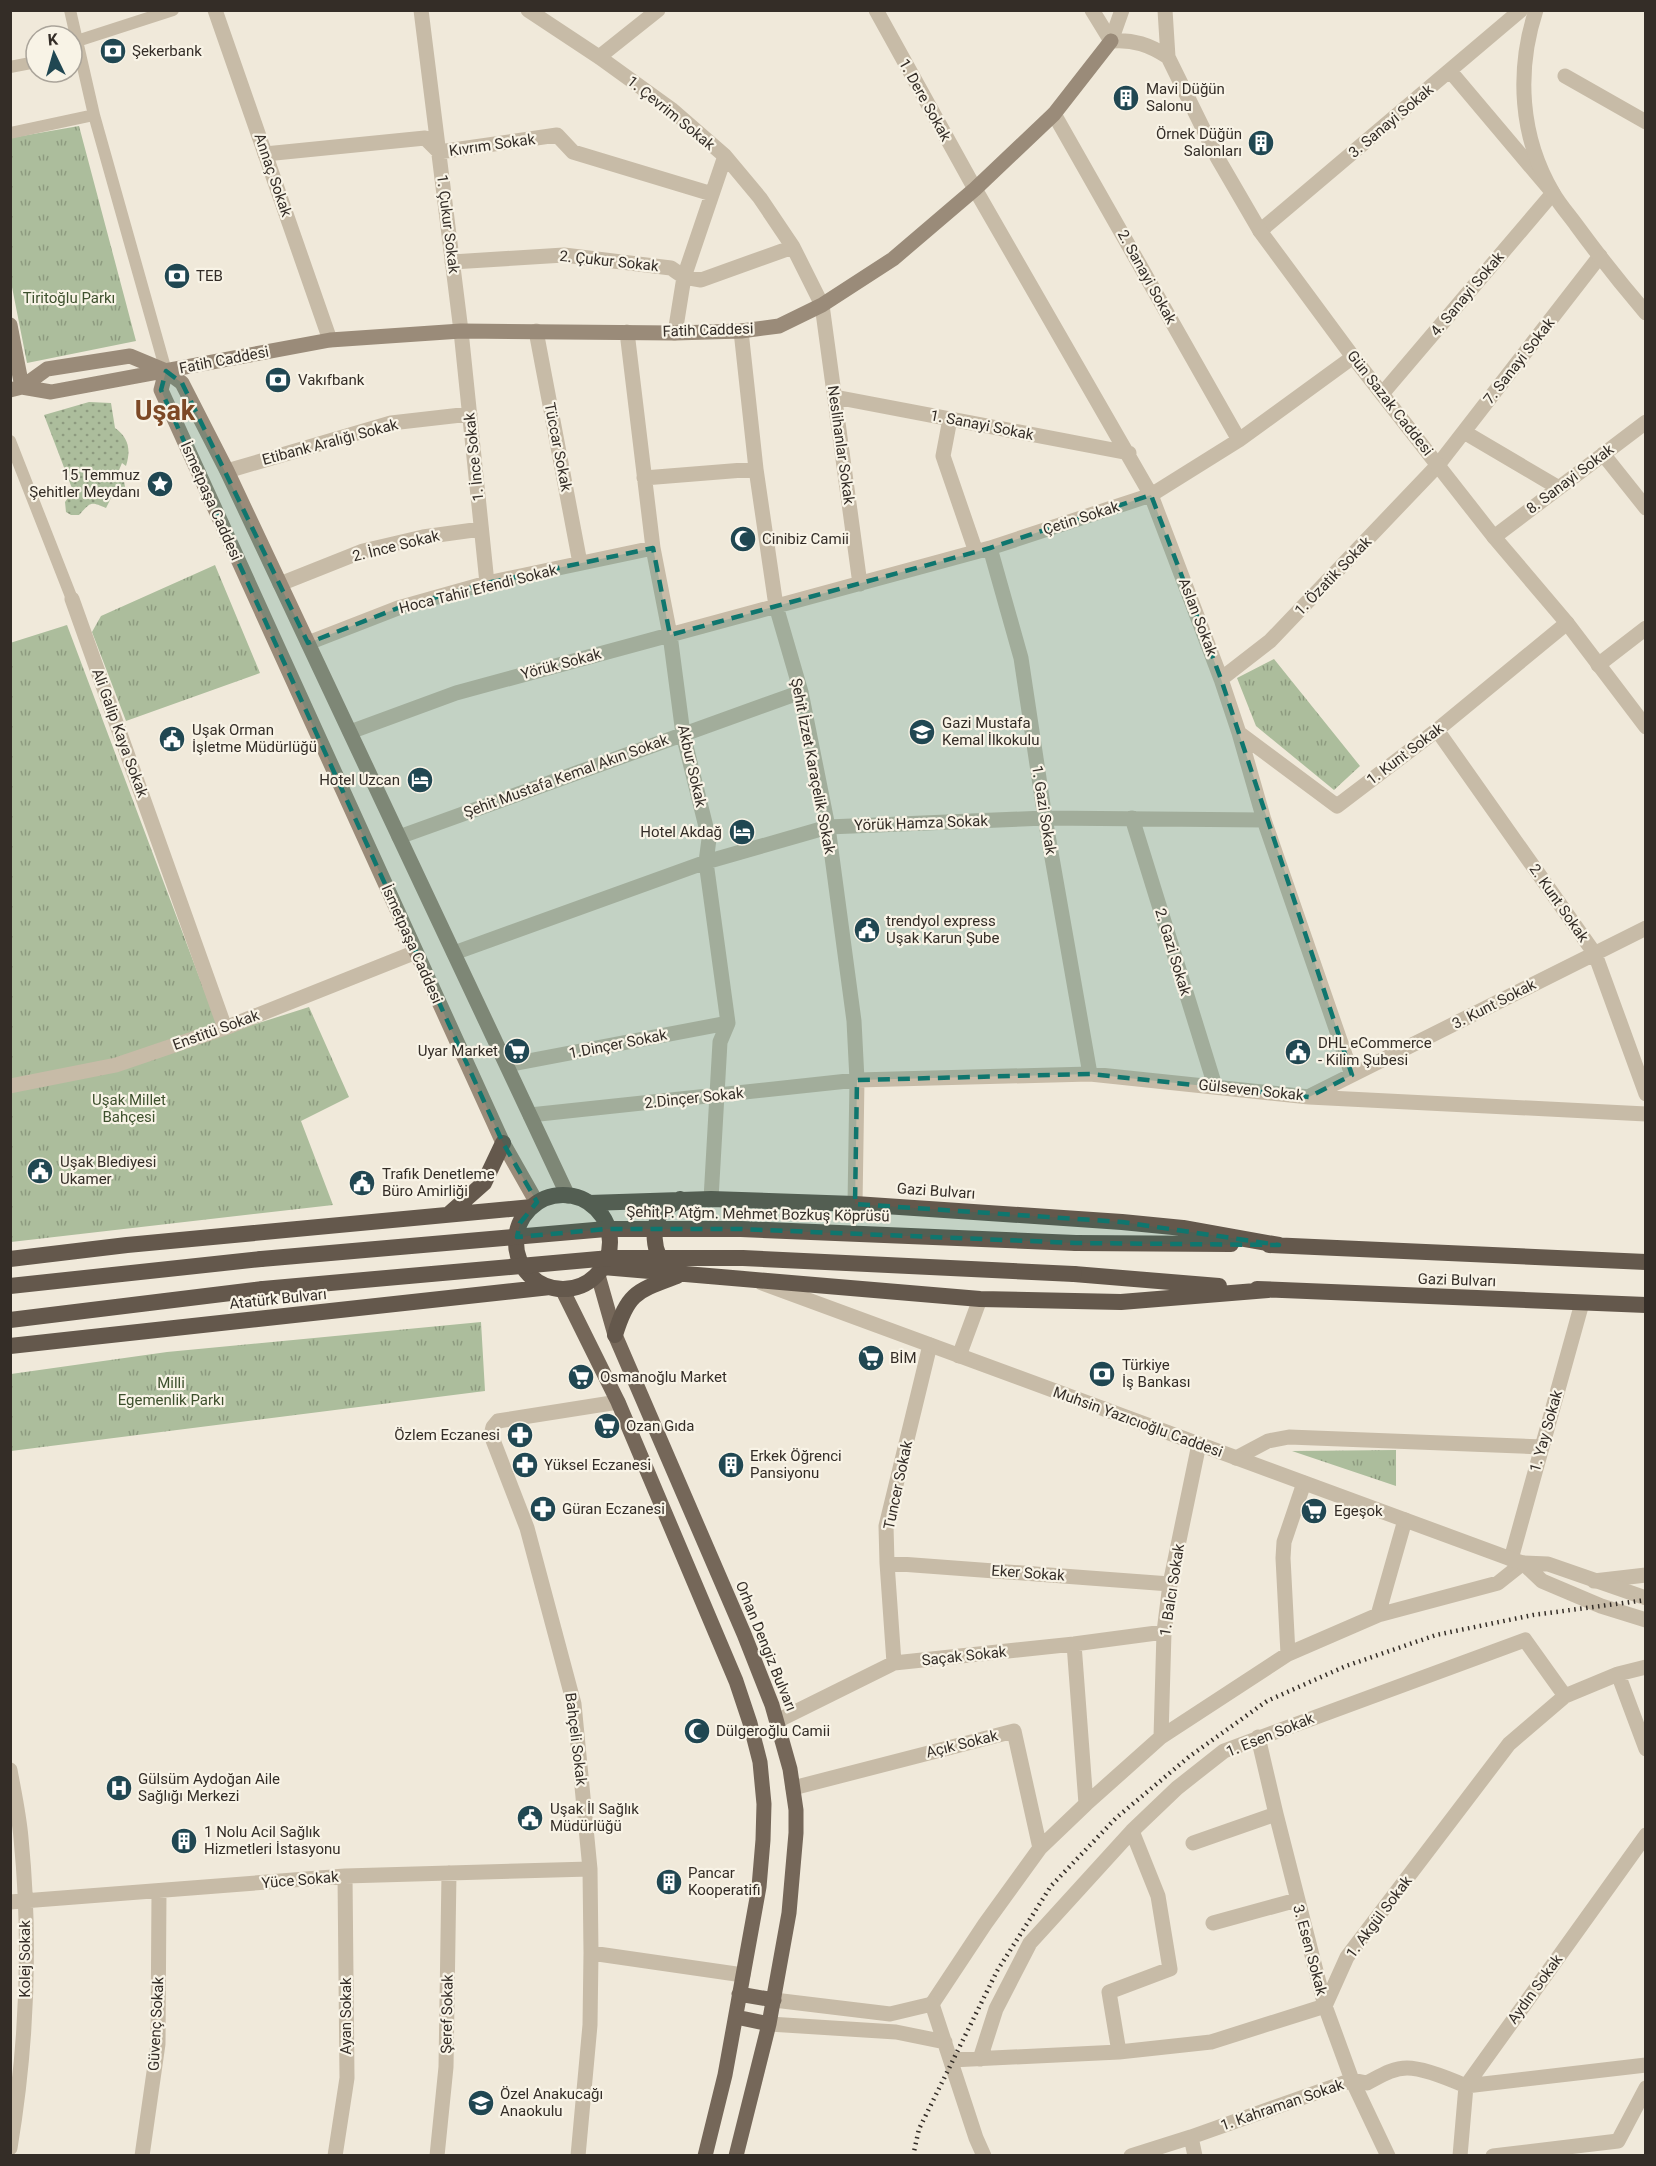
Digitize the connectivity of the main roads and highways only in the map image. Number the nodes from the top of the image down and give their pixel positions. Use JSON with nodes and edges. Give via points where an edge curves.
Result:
{"nodes":[{"id":1,"x":1111,"y":41,"type":"road end"},
{"id":2,"x":10,"y":326,"type":"edge"},
{"id":3,"x":166,"y":371,"type":"junction"},
{"id":4,"x":16,"y":388,"type":"edge"},
{"id":5,"x":503,"y":1143,"type":"junction"},
{"id":6,"x":568,"y":1196,"type":"junction"},
{"id":7,"x":681,"y":1199,"type":"junction"},
{"id":8,"x":589,"y":1203,"type":"junction"},
{"id":9,"x":535,"y":1205,"type":"junction"},
{"id":10,"x":449,"y":1214,"type":"junction"},
{"id":11,"x":1076,"y":1243,"type":"joint"},
{"id":12,"x":1279,"y":1245,"type":"junction"},
{"id":13,"x":10,"y":1259,"type":"edge"},
{"id":14,"x":1646,"y":1262,"type":"edge"},
{"id":15,"x":600,"y":1271,"type":"junction"},
{"id":16,"x":682,"y":1274,"type":"junction"},
{"id":17,"x":1074,"y":1274,"type":"joint"},
{"id":18,"x":10,"y":1286,"type":"edge"},
{"id":19,"x":556,"y":1288,"type":"junction"},
{"id":20,"x":1268,"y":1290,"type":"junction"},
{"id":21,"x":1646,"y":1305,"type":"edge"},
{"id":22,"x":10,"y":1320,"type":"edge"},
{"id":23,"x":615,"y":1335,"type":"junction"},
{"id":24,"x":10,"y":1346,"type":"edge"},
{"id":25,"x":740,"y":1994,"type":"junction"},
{"id":26,"x":774,"y":2000,"type":"junction"},
{"id":27,"x":736,"y":2017,"type":"junction"},
{"id":28,"x":769,"y":2024,"type":"junction"},
{"id":29,"x":705,"y":2156,"type":"edge"},
{"id":30,"x":736,"y":2156,"type":"edge"}],
"edges":[{"from":1,"to":3,"type":"main road","name":"Fatih Caddesi","via":[[1054,114],[975,189],[893,259],[822,305],[779,326],[675,333],[461,331],[330,340]]},
{"from":2,"to":4,"type":"main road"},
{"from":3,"to":4,"type":"main road","name":"Fatih Caddesi","via":[[51,392]]},
{"from":3,"to":4,"type":"main road","via":[[130,356],[47,369]]},
{"from":3,"to":5,"type":"main road","name":"İsmetpaşa Caddesi","via":[[161,390]]},
{"from":3,"to":6,"type":"main road","name":"İsmetpaşa Caddesi","via":[[182,383],[227,471]]},
{"from":5,"to":9,"type":"main road","name":"İsmetpaşa Caddesi"},
{"from":5,"to":10,"type":"highway","via":[[484,1183]]},
{"from":6,"to":8,"type":"highway"},
{"from":6,"to":9,"type":"highway","via":[[552,1197]]},
{"from":7,"to":8,"type":"highway","name":"Gazi Bulvarı"},
{"from":7,"to":12,"type":"highway","name":"Gazi Bulvarı","via":[[855,1204],[1122,1222]]},
{"from":7,"to":16,"type":"highway","via":[[663,1211],[655,1239],[662,1262]]},
{"from":8,"to":15,"type":"highway","via":[[602,1216],[609,1233],[610,1251]]},
{"from":9,"to":10,"type":"highway"},
{"from":9,"to":19,"type":"highway","via":[[520,1223],[517,1252],[532,1278]]},
{"from":10,"to":13,"type":"highway"},
{"from":11,"to":12,"type":"highway","name":"Gazi Bulvarı"},
{"from":11,"to":18,"type":"highway","name":"Şehit P. Atğm. Mehmet Bozkuş Köprüsü","bridge":true,"via":[[741,1229],[606,1229]]},
{"from":12,"to":14,"type":"highway","name":"Gazi Bulvarı"},
{"from":15,"to":16,"type":"highway","name":"Gazi Bulvarı"},
{"from":15,"to":19,"type":"highway","via":[[582,1286]]},
{"from":15,"to":23,"type":"main road","name":"Orhan Dengiz Bulvarı"},
{"from":16,"to":20,"type":"highway","name":"Gazi Bulvarı","via":[[980,1299],[1121,1302]]},
{"from":16,"to":23,"type":"highway","via":[[632,1296],[624,1306]]},
{"from":17,"to":20,"type":"highway","name":"Gazi Bulvarı"},
{"from":17,"to":22,"type":"highway","name":"Atatürk Bulvarı","bridge":true,"via":[[743,1258],[610,1258],[263,1289]]},
{"from":19,"to":24,"type":"highway","name":"Atatürk Bulvarı"},
{"from":19,"to":25,"type":"main road","via":[[618,1402],[750,1723],[760,1762],[763,1840]]},
{"from":20,"to":21,"type":"highway","name":"Gazi Bulvarı"},
{"from":23,"to":26,"type":"main road","name":"Orhan Dengiz Bulvarı","via":[[744,1634],[777,1721],[790,1769],[796,1810],[795,1844],[789,1913]]},
{"from":25,"to":26,"type":"main road"},
{"from":25,"to":27,"type":"main road"},
{"from":26,"to":28,"type":"main road","name":"Orhan Dengiz Bulvarı"},
{"from":27,"to":28,"type":"main road"},
{"from":27,"to":29,"type":"main road"},
{"from":28,"to":30,"type":"main road","name":"Orhan Dengiz Bulvarı"}]}
